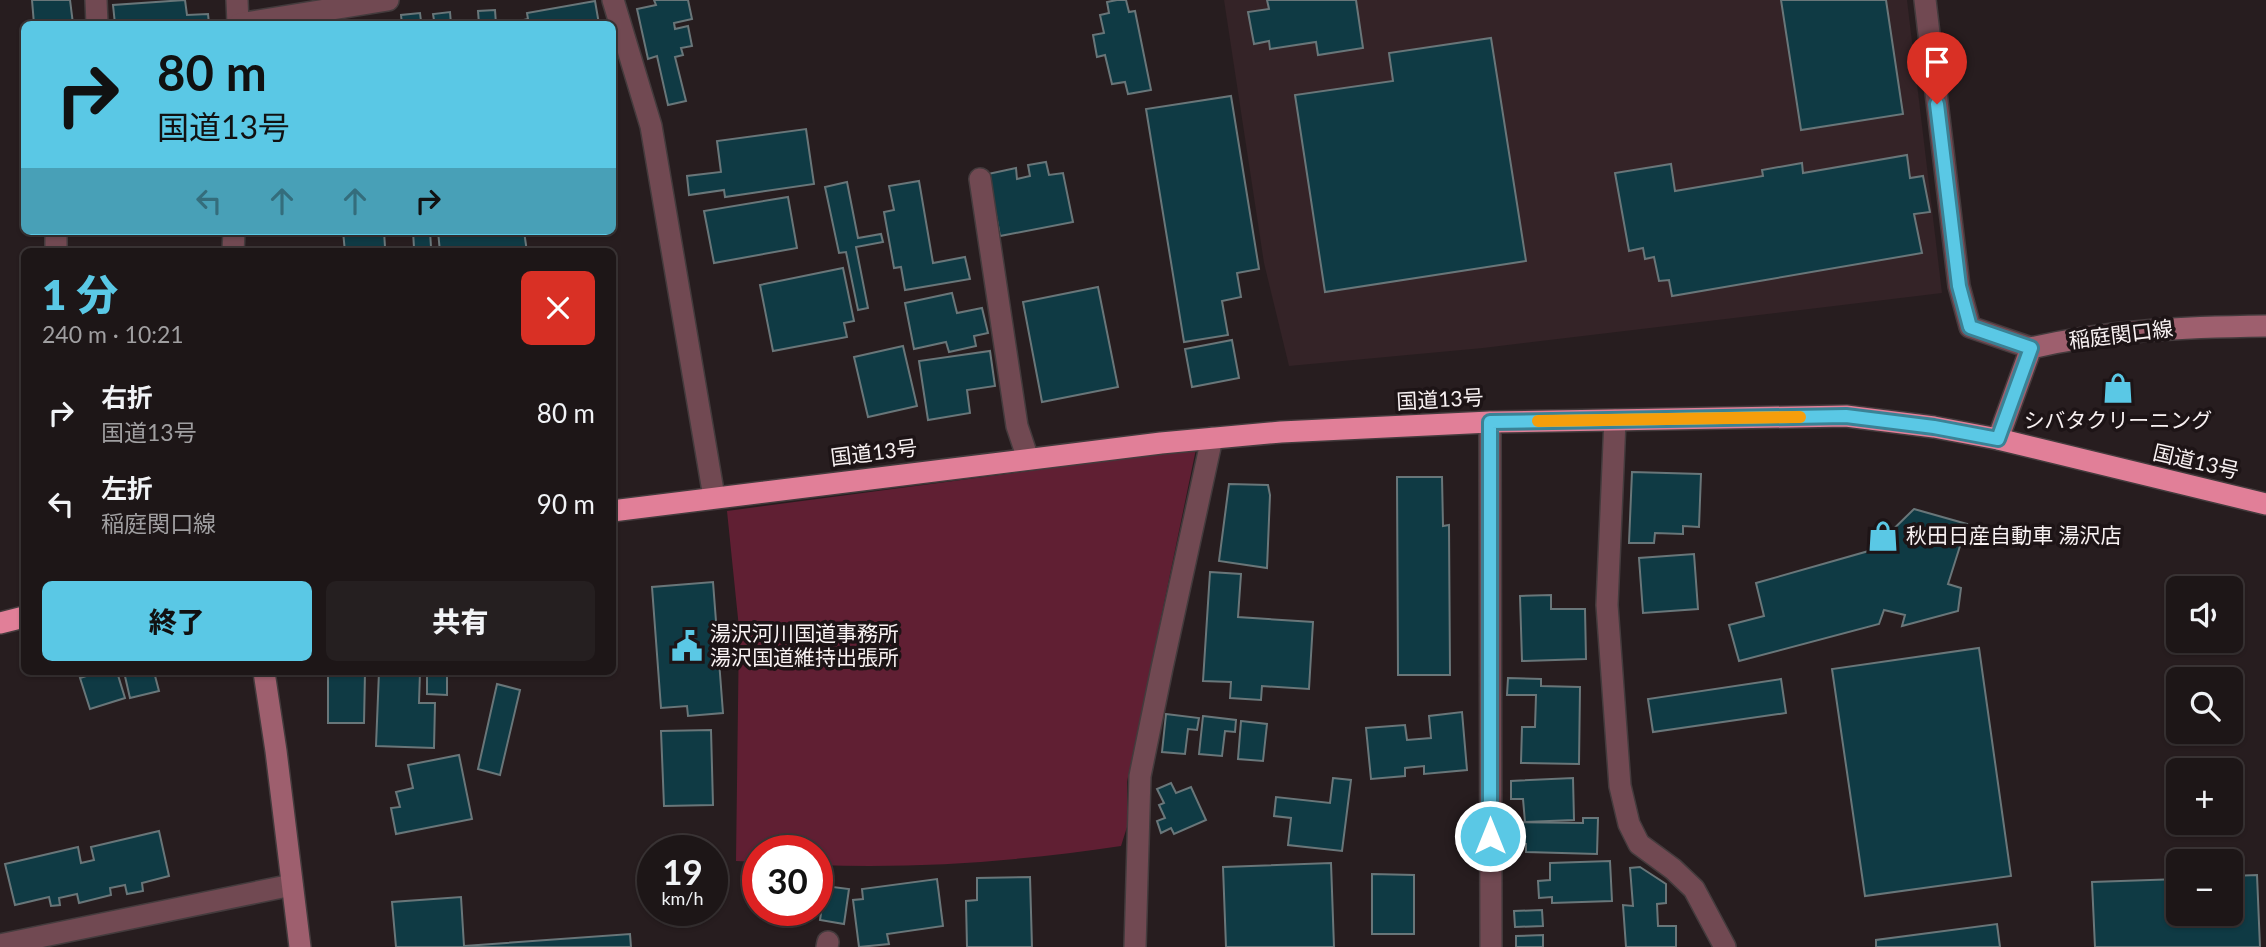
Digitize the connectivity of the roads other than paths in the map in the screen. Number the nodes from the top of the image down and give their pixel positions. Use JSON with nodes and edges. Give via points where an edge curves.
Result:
{"nodes":[{"id":1,"x":96,"y":0,"type":"edge"},
{"id":2,"x":237,"y":0,"type":"edge"},
{"id":3,"x":388,"y":0,"type":"edge"},
{"id":4,"x":613,"y":0,"type":"edge"},
{"id":5,"x":1925,"y":0,"type":"edge"},
{"id":6,"x":97,"y":21,"type":"edge"},
{"id":7,"x":238,"y":21,"type":"edge"},
{"id":8,"x":257,"y":21,"type":"edge"},
{"id":9,"x":980,"y":179,"type":"dead end"},
{"id":10,"x":2266,"y":326,"type":"edge"},
{"id":11,"x":2031,"y":348,"type":"junction"},
{"id":12,"x":1615,"y":420,"type":"junction"},
{"id":13,"x":1490,"y":422,"type":"junction"},
{"id":14,"x":1212,"y":438,"type":"junction"},
{"id":15,"x":1998,"y":439,"type":"junction"},
{"id":16,"x":1028,"y":459,"type":"junction"},
{"id":17,"x":714,"y":497,"type":"junction"},
{"id":18,"x":2266,"y":504,"type":"edge"},
{"id":19,"x":616,"y":510,"type":"edge"},
{"id":20,"x":21,"y":618,"type":"edge"},
{"id":21,"x":0,"y":623,"type":"edge"},
{"id":22,"x":264,"y":675,"type":"edge"},
{"id":23,"x":292,"y":885,"type":"junction"},
{"id":24,"x":0,"y":945,"type":"edge"},
{"id":25,"x":300,"y":947,"type":"edge"},
{"id":26,"x":1135,"y":947,"type":"edge"},
{"id":27,"x":1490,"y":947,"type":"edge"},
{"id":28,"x":1725,"y":947,"type":"edge"}],
"edges":[{"from":1,"to":6,"type":"street"},
{"from":2,"to":7,"type":"street"},
{"from":3,"to":8,"type":"street"},
{"from":4,"to":17,"type":"street","via":[[651,126]]},
{"from":5,"to":11,"type":"street","via":[[1959,286],[1970,327]]},
{"from":9,"to":16,"type":"street","via":[[1017,426]]},
{"from":10,"to":11,"type":"main road","name":"稲庭関口線","via":[[2175,328]]},
{"from":11,"to":15,"type":"main road"},
{"from":12,"to":13,"type":"highway","name":"国道13号"},
{"from":12,"to":15,"type":"highway","name":"国道13号","via":[[1846,416]]},
{"from":12,"to":28,"type":"street","via":[[1607,605],[1620,786],[1639,844],[1694,889]]},
{"from":13,"to":14,"type":"highway","name":"国道13号"},
{"from":13,"to":27,"type":"street"},
{"from":14,"to":16,"type":"highway","name":"国道13号"},
{"from":14,"to":26,"type":"street","via":[[1140,776]]},
{"from":15,"to":18,"type":"highway","name":"国道13号"},
{"from":16,"to":17,"type":"highway","name":"国道13号"},
{"from":17,"to":19,"type":"highway","name":"国道13号"},
{"from":20,"to":21,"type":"highway"},
{"from":22,"to":23,"type":"main road"},
{"from":23,"to":24,"type":"street"},
{"from":23,"to":25,"type":"main road"}]}
